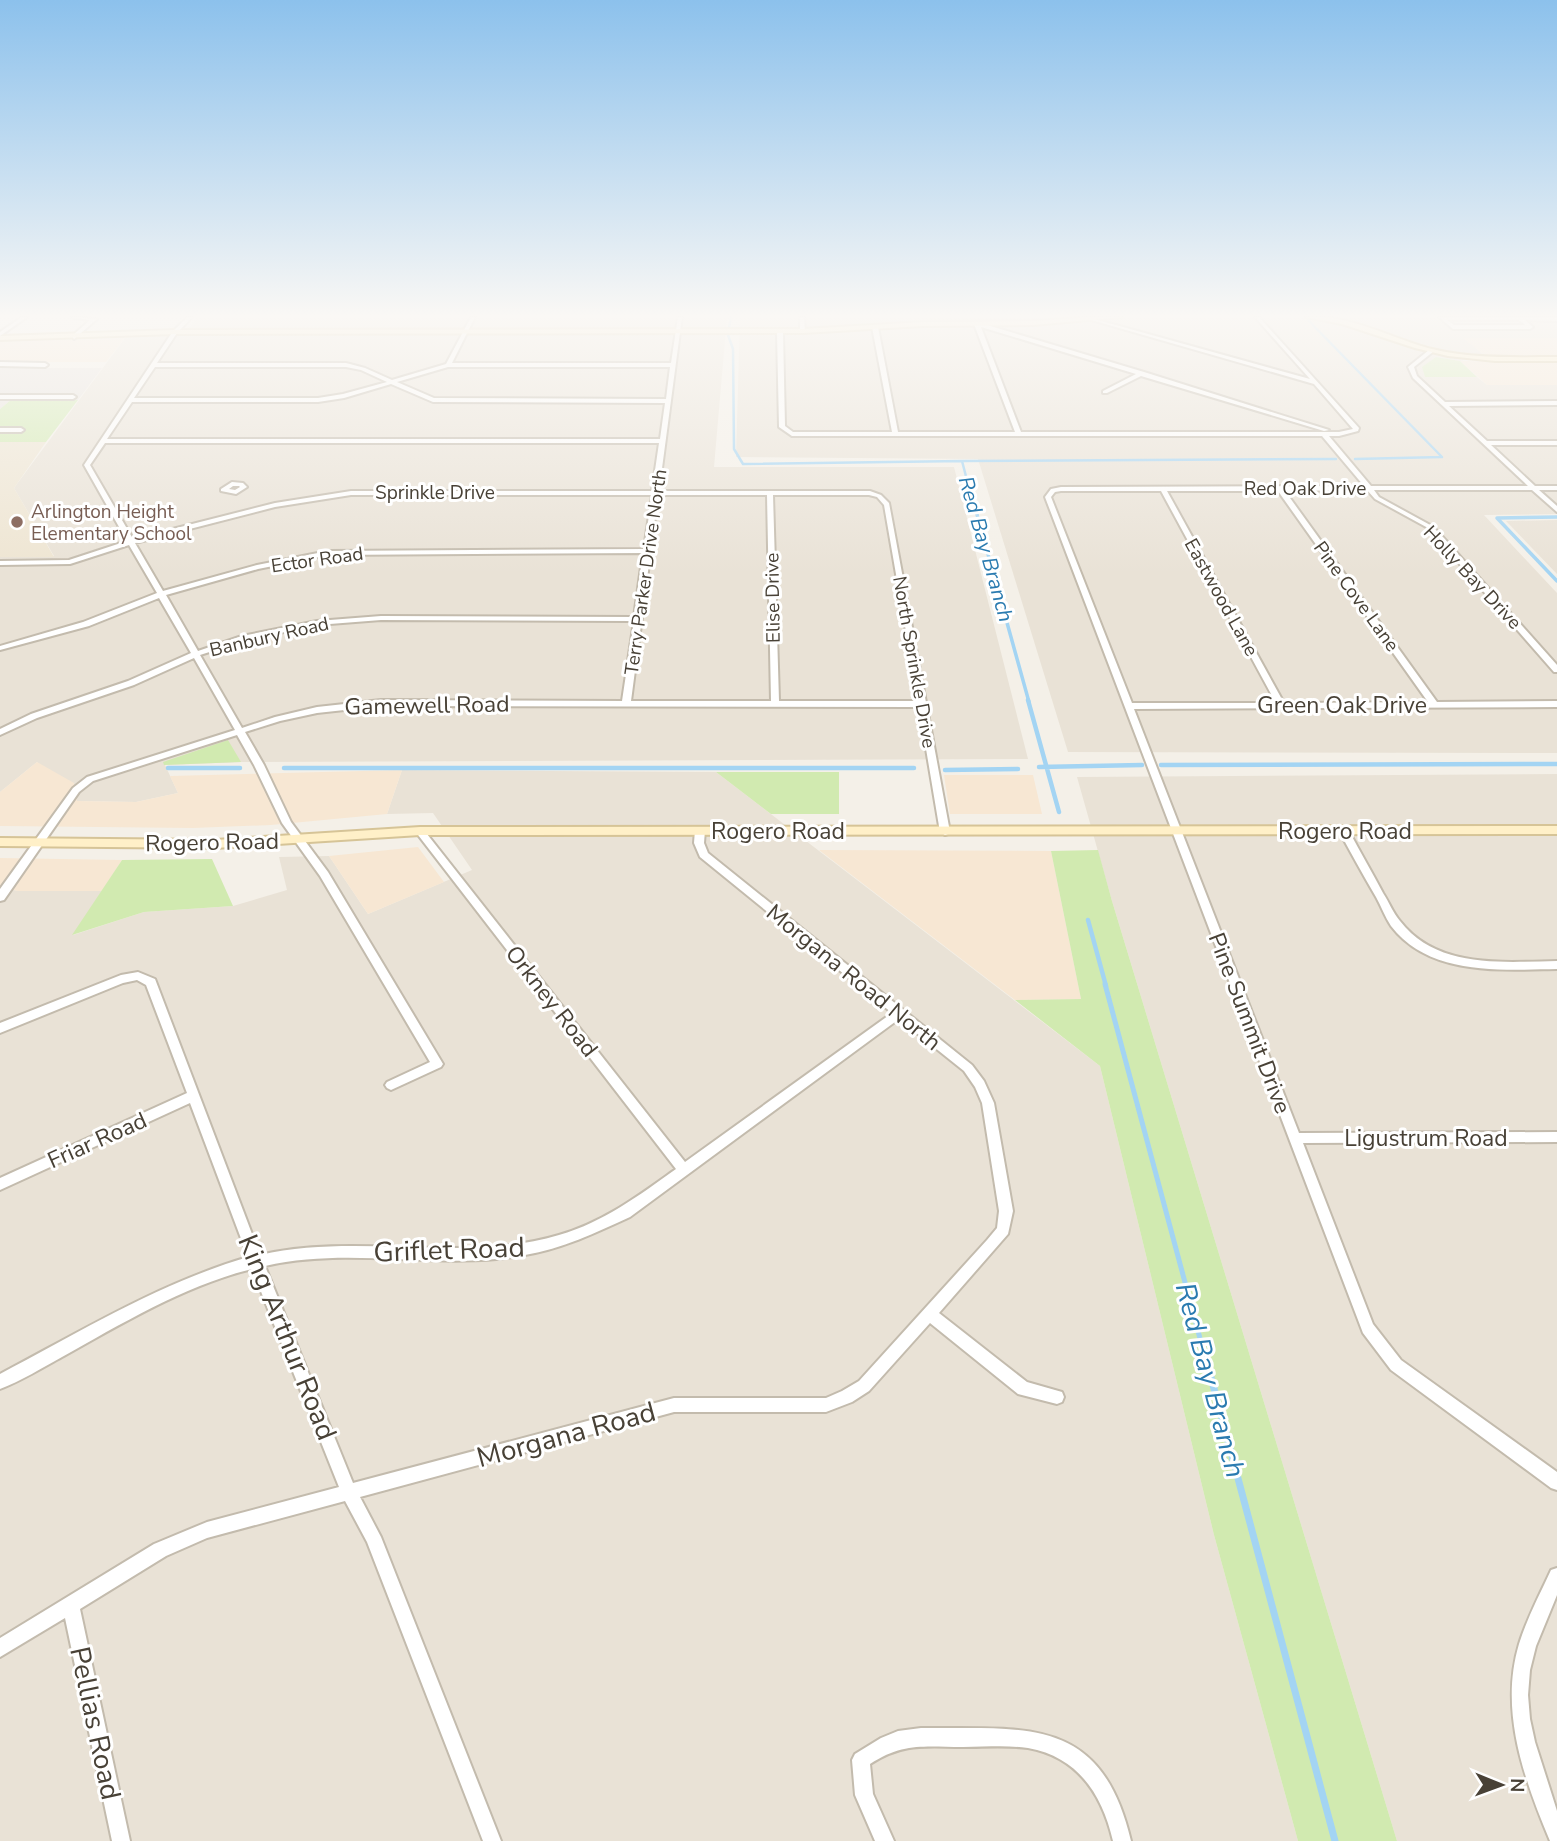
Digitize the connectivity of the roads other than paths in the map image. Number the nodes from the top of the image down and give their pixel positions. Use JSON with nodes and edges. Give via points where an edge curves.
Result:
{"nodes":[{"id":1,"x":127,"y":403,"type":"edge"},
{"id":2,"x":669,"y":403,"type":"edge"},
{"id":3,"x":781,"y":403,"type":"edge"},
{"id":4,"x":890,"y":403,"type":"edge"},
{"id":5,"x":1007,"y":403,"type":"edge"},
{"id":6,"x":1239,"y":403,"type":"edge"},
{"id":7,"x":1334,"y":403,"type":"edge"},
{"id":8,"x":1557,"y":403,"type":"edge"},
{"id":9,"x":1444,"y":404,"type":"joint"},
{"id":10,"x":0,"y":430,"type":"edge"},
{"id":11,"x":21,"y":430,"type":"dead end"},
{"id":12,"x":1324,"y":434,"type":"junction"},
{"id":13,"x":1339,"y":434,"type":"junction"},
{"id":14,"x":896,"y":435,"type":"junction"},
{"id":15,"x":1019,"y":435,"type":"junction"},
{"id":16,"x":102,"y":440,"type":"junction"},
{"id":17,"x":663,"y":441,"type":"junction"},
{"id":18,"x":1486,"y":443,"type":"junction"},
{"id":19,"x":1557,"y":443,"type":"edge"},
{"id":20,"x":1280,"y":488,"type":"junction"},
{"id":21,"x":1368,"y":488,"type":"junction"},
{"id":22,"x":1534,"y":488,"type":"junction"},
{"id":23,"x":1557,"y":488,"type":"edge"},
{"id":24,"x":1163,"y":489,"type":"junction"},
{"id":25,"x":1053,"y":490,"type":"joint"},
{"id":26,"x":236,"y":492,"type":"dead end"},
{"id":27,"x":656,"y":492,"type":"junction"},
{"id":28,"x":770,"y":492,"type":"junction"},
{"id":29,"x":879,"y":496,"type":"joint"},
{"id":30,"x":1557,"y":510,"type":"edge"},
{"id":31,"x":251,"y":511,"type":"junction"},
{"id":32,"x":131,"y":542,"type":"junction"},
{"id":33,"x":648,"y":551,"type":"junction"},
{"id":34,"x":0,"y":563,"type":"edge"},
{"id":35,"x":162,"y":594,"type":"junction"},
{"id":36,"x":638,"y":619,"type":"junction"},
{"id":37,"x":0,"y":648,"type":"edge"},
{"id":38,"x":196,"y":654,"type":"junction"},
{"id":39,"x":1557,"y":670,"type":"edge"},
{"id":40,"x":626,"y":703,"type":"junction"},
{"id":41,"x":775,"y":703,"type":"junction"},
{"id":42,"x":923,"y":704,"type":"junction"},
{"id":43,"x":1434,"y":704,"type":"junction"},
{"id":44,"x":1557,"y":704,"type":"edge"},
{"id":45,"x":1128,"y":705,"type":"junction"},
{"id":46,"x":1281,"y":705,"type":"junction"},
{"id":47,"x":239,"y":731,"type":"junction"},
{"id":48,"x":0,"y":732,"type":"edge"},
{"id":49,"x":700,"y":830,"type":"junction"},
{"id":50,"x":1557,"y":830,"type":"edge"},
{"id":51,"x":420,"y":831,"type":"junction"},
{"id":52,"x":1344,"y":831,"type":"junction"},
{"id":53,"x":945,"y":832,"type":"junction"},
{"id":54,"x":1177,"y":832,"type":"junction"},
{"id":55,"x":300,"y":839,"type":"junction"},
{"id":56,"x":0,"y":842,"type":"edge"},
{"id":57,"x":38,"y":843,"type":"junction"},
{"id":58,"x":0,"y":897,"type":"edge"},
{"id":59,"x":1557,"y":965,"type":"edge"},
{"id":60,"x":898,"y":1014,"type":"junction"},
{"id":61,"x":0,"y":1028,"type":"edge"},
{"id":62,"x":391,"y":1085,"type":"dead end"},
{"id":63,"x":194,"y":1096,"type":"junction"},
{"id":64,"x":993,"y":1136,"type":"joint"},
{"id":65,"x":1557,"y":1137,"type":"edge"},
{"id":66,"x":1294,"y":1138,"type":"junction"},
{"id":67,"x":684,"y":1170,"type":"junction"},
{"id":68,"x":0,"y":1184,"type":"edge"},
{"id":69,"x":256,"y":1261,"type":"junction"},
{"id":70,"x":931,"y":1315,"type":"junction"},
{"id":71,"x":0,"y":1382,"type":"edge"},
{"id":72,"x":1056,"y":1397,"type":"dead end"},
{"id":73,"x":1557,"y":1482,"type":"edge"},
{"id":74,"x":350,"y":1494,"type":"junction"},
{"id":75,"x":1557,"y":1576,"type":"edge"},
{"id":76,"x":71,"y":1606,"type":"junction"},
{"id":77,"x":0,"y":1648,"type":"edge"},
{"id":78,"x":1557,"y":1835,"type":"edge"},
{"id":79,"x":121,"y":1841,"type":"edge"},
{"id":80,"x":492,"y":1841,"type":"edge"},
{"id":81,"x":886,"y":1841,"type":"edge"},
{"id":82,"x":1122,"y":1841,"type":"edge"}],
"edges":[{"from":1,"to":16,"type":"street"},
{"from":2,"to":17,"type":"street","name":"Terry Parker Drive North"},
{"from":3,"to":14,"type":"street","via":[[782,427],[788,432]]},
{"from":4,"to":14,"type":"street"},
{"from":5,"to":15,"type":"street"},
{"from":6,"to":13,"type":"street"},
{"from":7,"to":13,"type":"street","via":[[1356,428]]},
{"from":8,"to":9,"type":"street"},
{"from":9,"to":18,"type":"street"},
{"from":10,"to":11,"type":"street"},
{"from":12,"to":13,"type":"street"},
{"from":12,"to":15,"type":"street"},
{"from":12,"to":21,"type":"street","name":"Holly Bay Drive"},
{"from":14,"to":15,"type":"street"},
{"from":16,"to":17,"type":"street"},
{"from":16,"to":32,"type":"street","via":[[87,465]]},
{"from":17,"to":27,"type":"street","name":"Terry Parker Drive North"},
{"from":18,"to":19,"type":"street"},
{"from":18,"to":22,"type":"street"},
{"from":20,"to":21,"type":"street","name":"Red Oak Drive"},
{"from":20,"to":24,"type":"street","name":"Red Oak Drive"},
{"from":20,"to":43,"type":"street","name":"Pine Cove Lane"},
{"from":21,"to":22,"type":"street","name":"Red Oak Drive"},
{"from":21,"to":39,"type":"street","name":"Holly Bay Drive","via":[[1377,498],[1430,527]]},
{"from":22,"to":23,"type":"street","name":"Red Oak Drive"},
{"from":22,"to":30,"type":"street"},
{"from":24,"to":25,"type":"street","name":"Red Oak Drive"},
{"from":24,"to":46,"type":"street","name":"Eastwood Lane"},
{"from":25,"to":45,"type":"street","name":"Pine Summit Drive","via":[[1048,497]]},
{"from":26,"to":31,"type":"street"},
{"from":27,"to":28,"type":"street","name":"Sprinkle Drive"},
{"from":27,"to":31,"type":"street","name":"Sprinkle Drive","via":[[351,493]]},
{"from":27,"to":33,"type":"street","name":"Terry Parker Drive North"},
{"from":28,"to":29,"type":"street","name":"Sprinkle Drive"},
{"from":28,"to":41,"type":"street","name":"Elise Drive"},
{"from":29,"to":42,"type":"street","name":"North Sprinkle Drive","via":[[887,505]]},
{"from":31,"to":32,"type":"street","name":"Sprinkle Drive"},
{"from":32,"to":34,"type":"street","name":"Sprinkle Drive","via":[[70,562]]},
{"from":32,"to":35,"type":"street"},
{"from":33,"to":35,"type":"street","name":"Ector Road","via":[[328,553]]},
{"from":33,"to":36,"type":"street","name":"Terry Parker Drive North"},
{"from":35,"to":37,"type":"street","name":"Ector Road","via":[[99,620]]},
{"from":35,"to":38,"type":"street"},
{"from":36,"to":38,"type":"street","name":"Banbury Road","via":[[351,620],[279,630]]},
{"from":36,"to":40,"type":"street","name":"Terry Parker Drive North"},
{"from":38,"to":47,"type":"street"},
{"from":38,"to":48,"type":"street","name":"Banbury Road"},
{"from":40,"to":41,"type":"street","name":"Gamewell Road"},
{"from":40,"to":47,"type":"street","name":"Gamewell Road","via":[[381,703],[317,710]]},
{"from":41,"to":42,"type":"street","name":"Gamewell Road"},
{"from":42,"to":53,"type":"street","name":"North Sprinkle Drive"},
{"from":43,"to":44,"type":"street","name":"Green Oak Drive"},
{"from":43,"to":46,"type":"street","name":"Green Oak Drive"},
{"from":45,"to":46,"type":"street","name":"Green Oak Drive"},
{"from":45,"to":54,"type":"street","name":"Pine Summit Drive"},
{"from":47,"to":55,"type":"street"},
{"from":47,"to":57,"type":"street","name":"Gamewell Road","via":[[90,779],[76,790]]},
{"from":49,"to":51,"type":"main road","name":"Rogero Road"},
{"from":49,"to":53,"type":"main road","name":"Rogero Road"},
{"from":49,"to":60,"type":"street","name":"Morgana Road North","via":[[704,855]]},
{"from":50,"to":52,"type":"main road","name":"Rogero Road"},
{"from":51,"to":55,"type":"main road","name":"Rogero Road"},
{"from":51,"to":67,"type":"street","name":"Orkney Road"},
{"from":52,"to":54,"type":"main road","name":"Rogero Road"},
{"from":52,"to":59,"type":"street","via":[[1395,923],[1429,953],[1483,965]]},
{"from":53,"to":54,"type":"main road","name":"Rogero Road"},
{"from":54,"to":66,"type":"street","name":"Pine Summit Drive"},
{"from":55,"to":57,"type":"main road","name":"Rogero Road","via":[[215,844]]},
{"from":55,"to":62,"type":"street","via":[[437,1064]]},
{"from":56,"to":57,"type":"main road","name":"Rogero Road"},
{"from":57,"to":58,"type":"street","name":"Gamewell Road"},
{"from":60,"to":64,"type":"street","name":"Morgana Road North","via":[[968,1068],[988,1103]]},
{"from":60,"to":67,"type":"street","name":"Griflet Road"},
{"from":61,"to":63,"type":"street","name":"King Arthur Road","via":[[121,979],[146,978]]},
{"from":63,"to":68,"type":"street","name":"Friar Road"},
{"from":63,"to":69,"type":"street","name":"King Arthur Road"},
{"from":64,"to":70,"type":"street","name":"Morgana Road","via":[[1006,1212],[1003,1230]]},
{"from":65,"to":66,"type":"street","name":"Ligustrum Road"},
{"from":66,"to":73,"type":"street","name":"Pine Summit Drive","via":[[1367,1328],[1380,1348],[1420,1385]]},
{"from":67,"to":69,"type":"street","name":"Griflet Road","via":[[625,1213],[556,1242],[489,1251],[312,1252]]},
{"from":69,"to":71,"type":"street","name":"Griflet Road","via":[[167,1295]]},
{"from":69,"to":74,"type":"street","name":"King Arthur Road"},
{"from":70,"to":72,"type":"street","via":[[1023,1389]]},
{"from":70,"to":74,"type":"street","name":"Morgana Road","via":[[864,1386],[826,1405],[674,1405]]},
{"from":74,"to":76,"type":"street","name":"Morgana Road","via":[[207,1530],[160,1550]]},
{"from":74,"to":80,"type":"street","name":"King Arthur Road","via":[[373,1537]]},
{"from":75,"to":78,"type":"street","via":[[1527,1646],[1519,1680],[1520,1720]]},
{"from":76,"to":77,"type":"street","name":"Morgana Road"},
{"from":76,"to":79,"type":"street","name":"Pellias Road"},
{"from":81,"to":82,"type":"street","via":[[864,1795],[861,1760],[884,1743],[904,1738],[1027,1739],[1057,1745],[1080,1760],[1102,1786]]}]}
